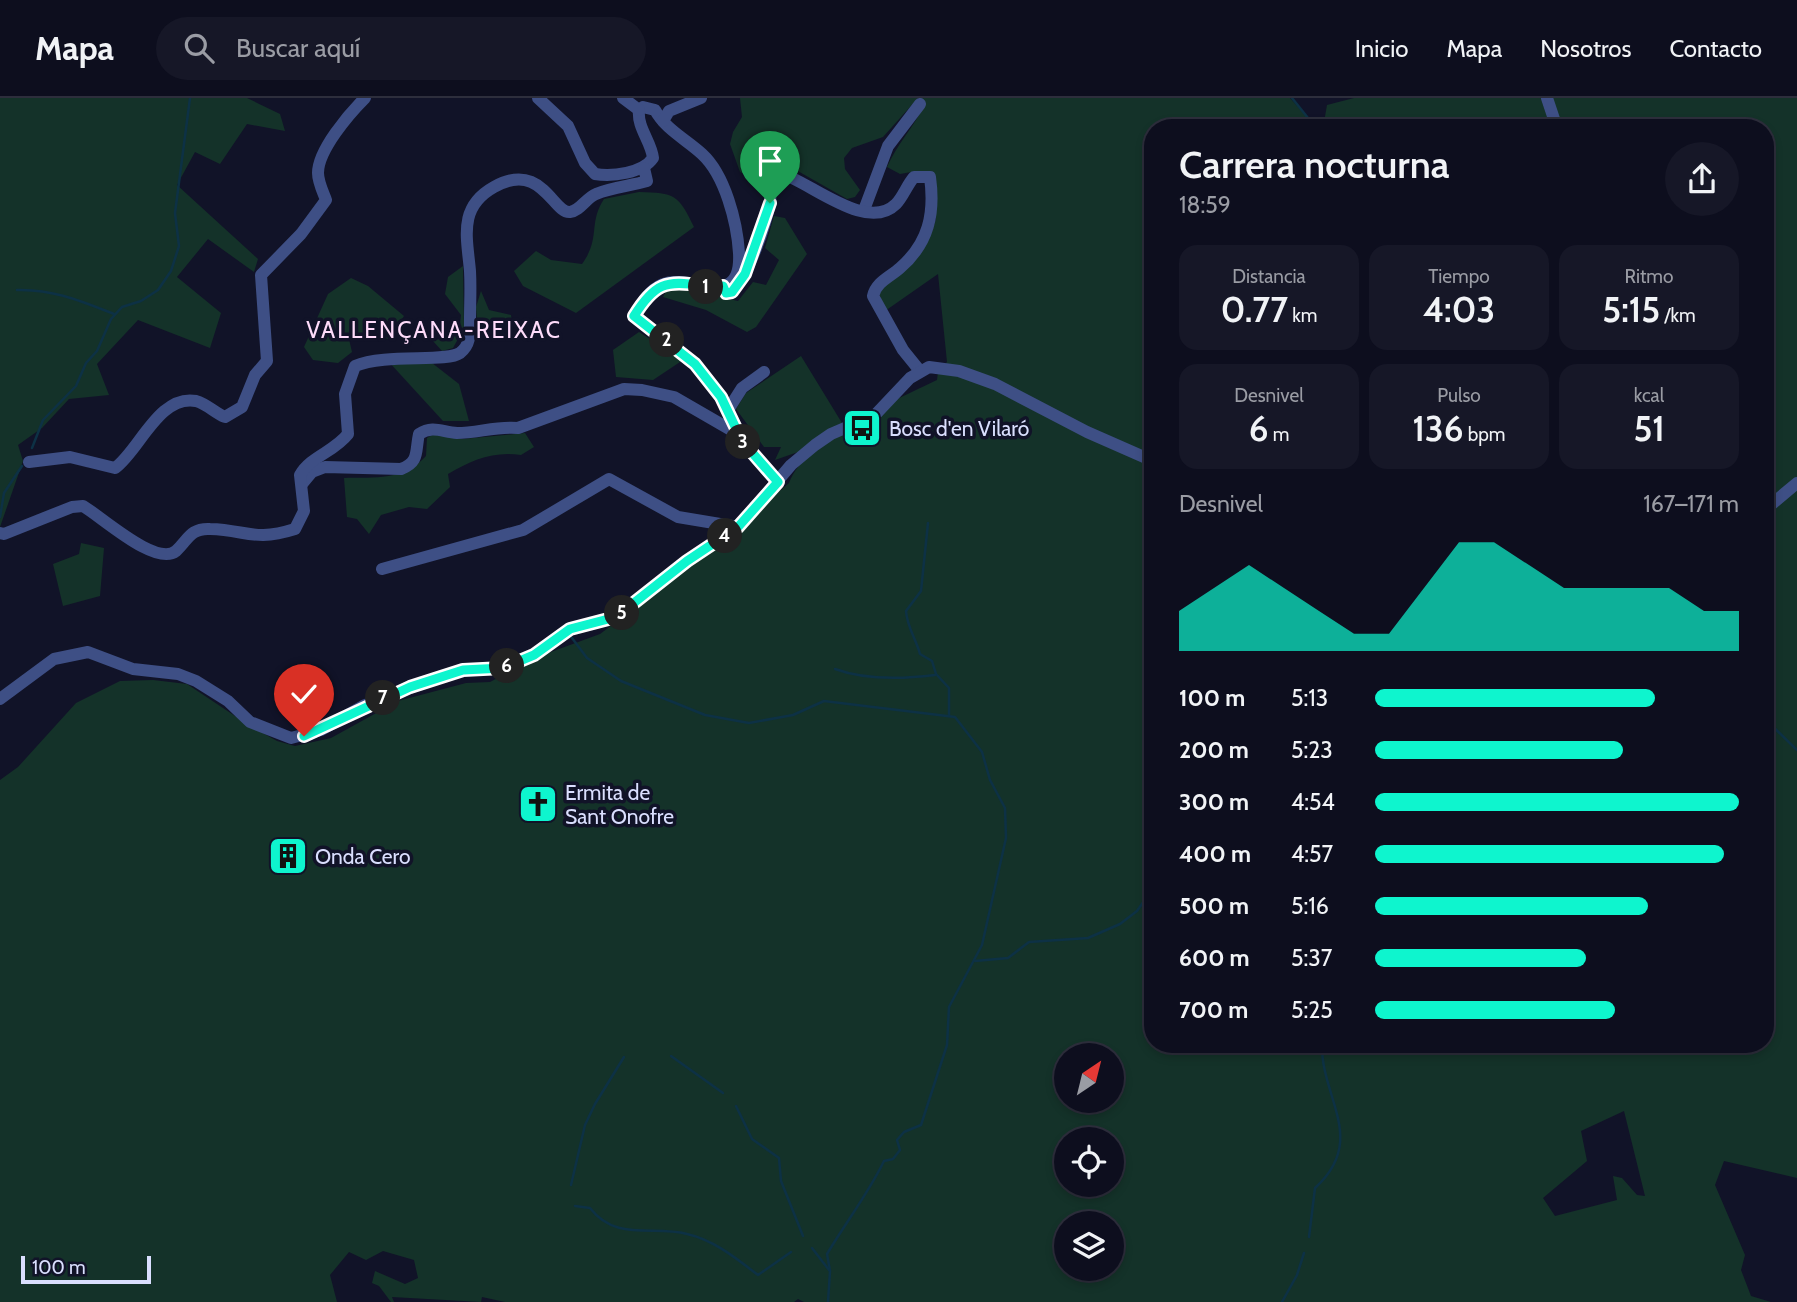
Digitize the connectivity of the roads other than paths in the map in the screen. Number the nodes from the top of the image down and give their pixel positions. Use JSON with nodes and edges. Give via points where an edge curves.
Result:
{"nodes":[{"id":1,"x":365,"y":98,"type":"edge"},
{"id":2,"x":538,"y":98,"type":"edge"},
{"id":3,"x":623,"y":98,"type":"edge"},
{"id":4,"x":701,"y":98,"type":"edge"},
{"id":5,"x":1547,"y":98,"type":"edge"},
{"id":6,"x":920,"y":104,"type":"dead end"},
{"id":7,"x":639,"y":110,"type":"junction"},
{"id":8,"x":1554,"y":119,"type":"edge"},
{"id":9,"x":663,"y":121,"type":"junction"},
{"id":10,"x":644,"y":168,"type":"junction"},
{"id":11,"x":863,"y":210,"type":"junction"},
{"id":12,"x":723,"y":286,"type":"junction"},
{"id":13,"x":920,"y":371,"type":"junction"},
{"id":14,"x":764,"y":372,"type":"dead end"},
{"id":15,"x":728,"y":410,"type":"junction"},
{"id":16,"x":738,"y":433,"type":"junction"},
{"id":17,"x":1144,"y":457,"type":"edge"},
{"id":18,"x":29,"y":462,"type":"dead end"},
{"id":19,"x":778,"y":482,"type":"junction"},
{"id":20,"x":302,"y":484,"type":"junction"},
{"id":21,"x":1797,"y":484,"type":"edge"},
{"id":22,"x":1774,"y":503,"type":"edge"},
{"id":23,"x":738,"y":527,"type":"junction"},
{"id":24,"x":0,"y":533,"type":"edge"},
{"id":25,"x":382,"y":569,"type":"dead end"},
{"id":26,"x":0,"y":699,"type":"edge"}],
"edges":[{"from":1,"to":18,"type":"street","via":[[330,142],[321,161],[318,173],[326,200],[261,275],[267,361],[255,375],[242,407],[225,417],[197,401],[174,405],[115,468],[70,457]]},
{"from":2,"to":10,"type":"street","via":[[568,127],[584,163],[595,174]]},
{"from":3,"to":7,"type":"street"},
{"from":4,"to":9,"type":"street","via":[[669,111]]},
{"from":5,"to":8,"type":"street"},
{"from":6,"to":11,"type":"street","via":[[888,146]]},
{"from":7,"to":9,"type":"street","via":[[655,110]]},
{"from":7,"to":10,"type":"street","via":[[653,158]]},
{"from":9,"to":12,"type":"street","via":[[703,155],[721,184],[739,256],[737,273]]},
{"from":10,"to":20,"type":"street","via":[[648,181],[598,193],[567,213],[558,208],[549,192],[524,181],[510,180],[482,195],[466,219],[464,235],[472,290],[468,343],[451,358],[396,356],[355,366],[345,394],[348,435],[304,468]]},
{"from":11,"to":12,"type":"street","via":[[838,204],[799,179],[777,172],[770,176],[770,203],[745,274],[732,292],[726,293]]},
{"from":11,"to":13,"type":"street","via":[[887,210],[914,177],[930,177],[931,226],[908,259],[875,288],[873,296]]},
{"from":12,"to":15,"type":"street","via":[[663,284],[651,292],[634,316],[684,352]]},
{"from":13,"to":17,"type":"street","via":[[942,367],[995,384]]},
{"from":13,"to":19,"type":"street","via":[[876,415],[815,444]]},
{"from":14,"to":15,"type":"street","via":[[742,388]]},
{"from":15,"to":16,"type":"street"},
{"from":16,"to":19,"type":"street"},
{"from":16,"to":20,"type":"street","via":[[674,397],[624,389],[518,428],[456,433],[428,429],[419,434],[418,456],[412,465],[401,469],[325,467],[312,472]]},
{"from":19,"to":23,"type":"street"},
{"from":20,"to":24,"type":"street","via":[[304,510],[295,529],[258,537],[198,530],[173,554],[164,556],[83,506]]},
{"from":21,"to":22,"type":"street"},
{"from":23,"to":25,"type":"street","via":[[678,517],[608,479],[523,530]]},
{"from":23,"to":26,"type":"street","via":[[616,617],[570,629],[534,655],[503,668],[463,670],[410,687],[304,736],[291,738],[250,722],[196,681],[178,674],[133,669],[88,652],[54,659]]}]}
